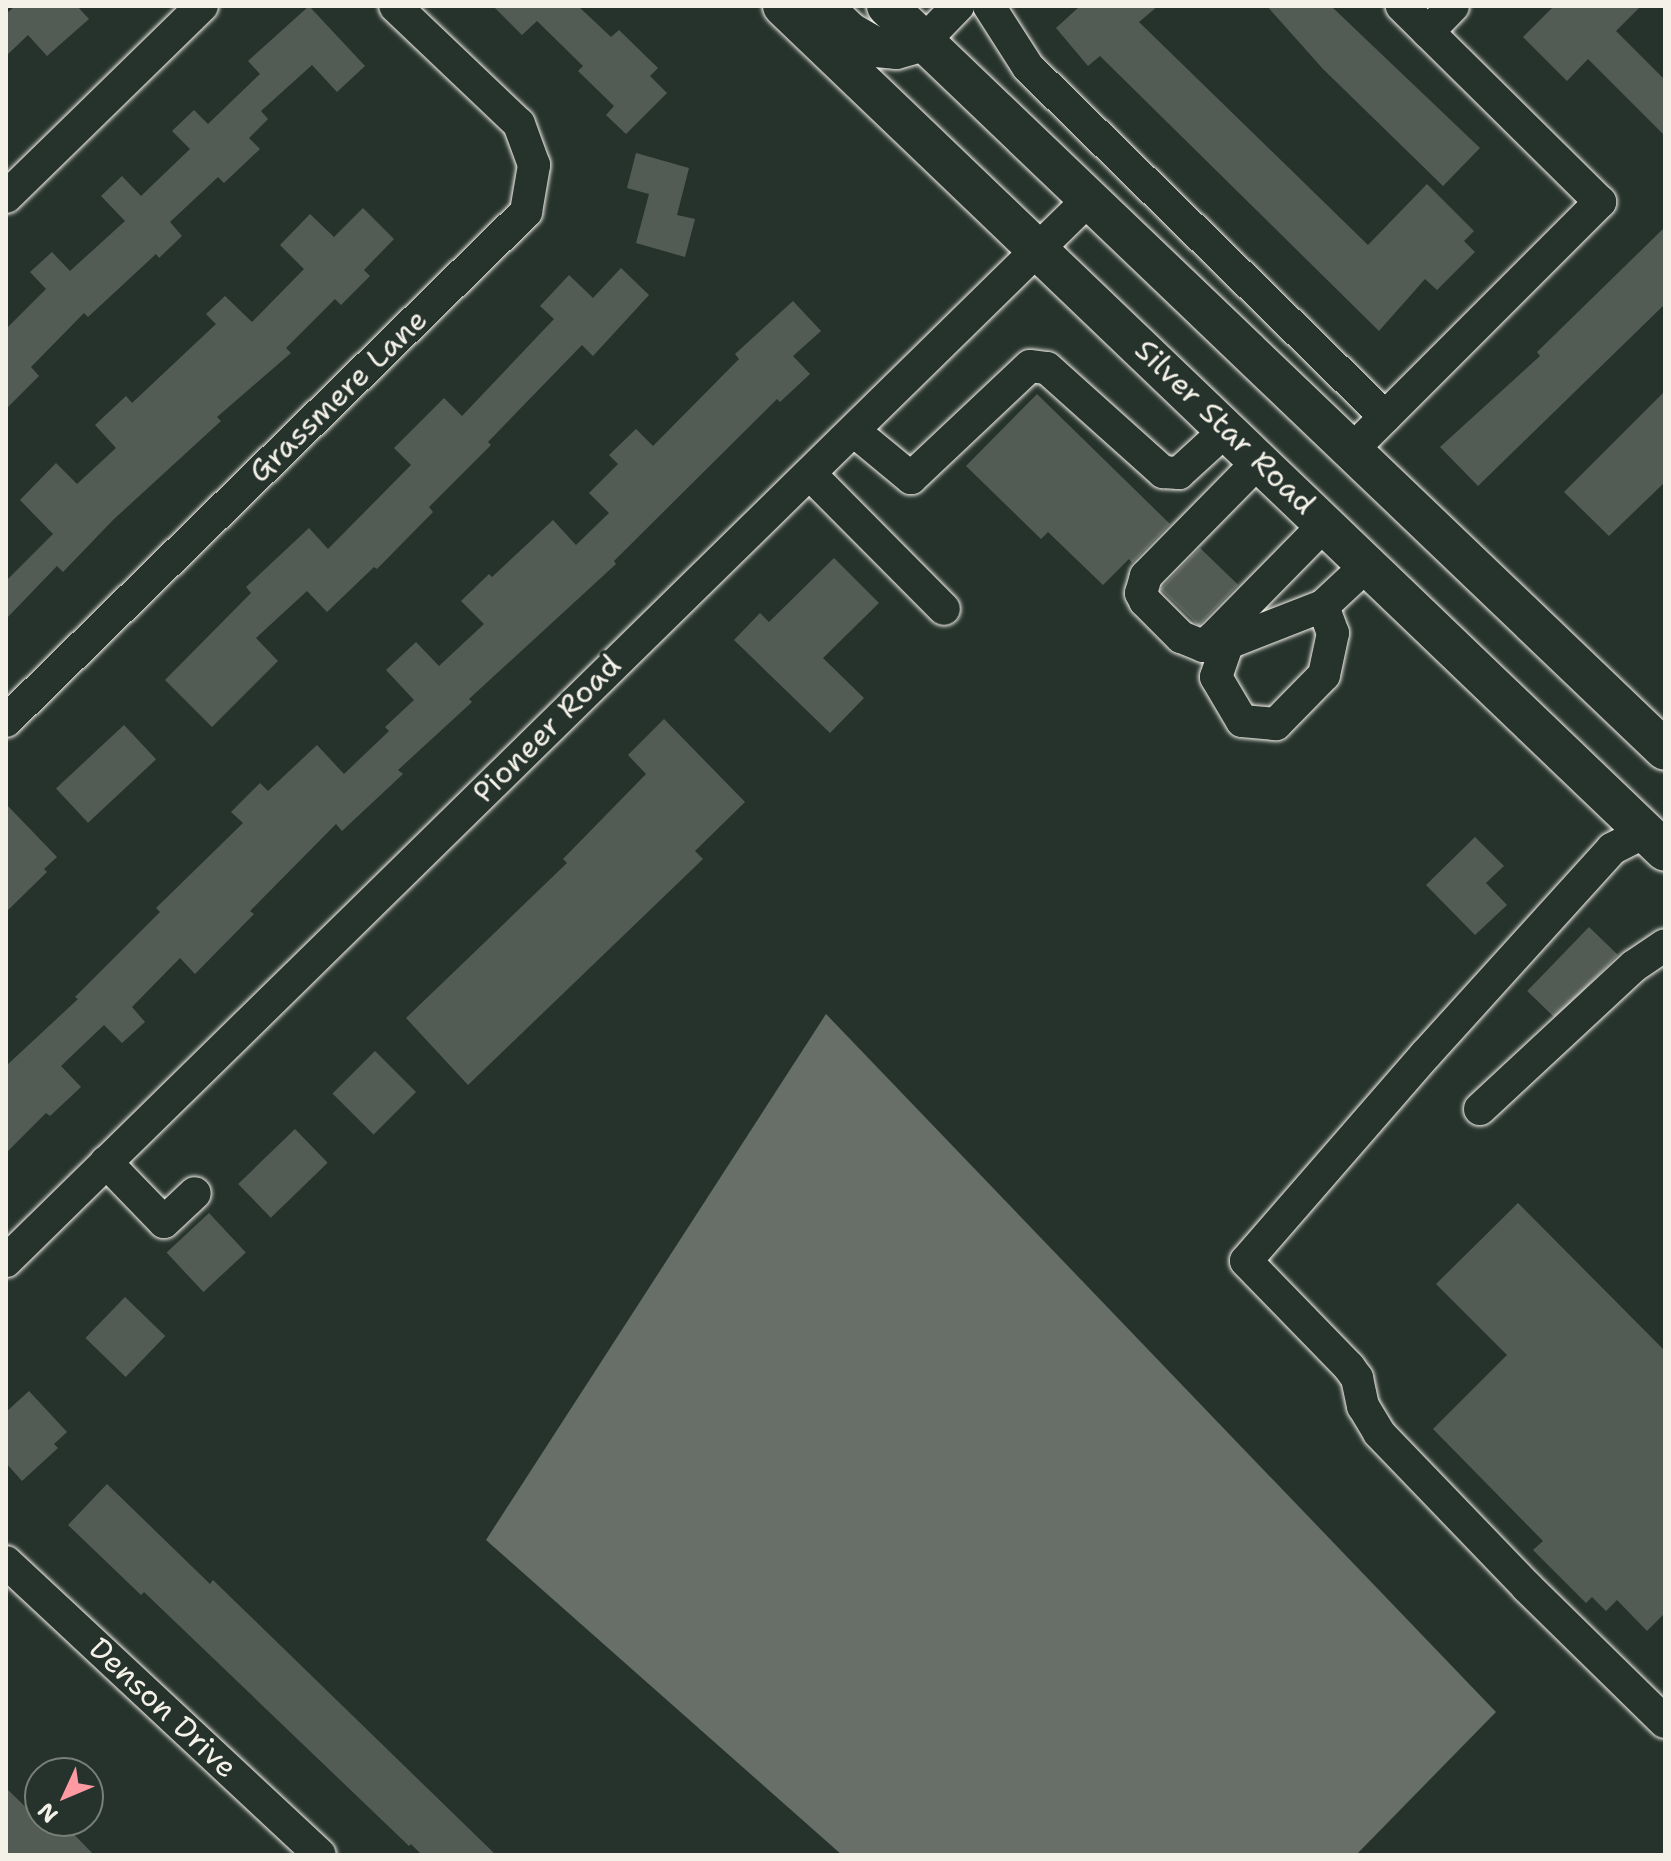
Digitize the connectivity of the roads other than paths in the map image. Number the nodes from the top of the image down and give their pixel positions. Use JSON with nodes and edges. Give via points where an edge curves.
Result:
{"nodes":[{"id":1,"x":202,"y":6,"type":"edge"},
{"id":2,"x":395,"y":6,"type":"edge"},
{"id":3,"x":783,"y":6,"type":"edge"},
{"id":4,"x":822,"y":6,"type":"edge"},
{"id":5,"x":887,"y":6,"type":"edge"},
{"id":6,"x":958,"y":6,"type":"edge"},
{"id":7,"x":989,"y":6,"type":"edge"},
{"id":8,"x":1402,"y":6,"type":"edge"},
{"id":9,"x":1453,"y":6,"type":"edge"},
{"id":10,"x":1428,"y":32,"type":"junction"},
{"id":11,"x":924,"y":41,"type":"junction"},
{"id":12,"x":6,"y":197,"type":"edge"},
{"id":13,"x":1089,"y":199,"type":"junction"},
{"id":14,"x":1039,"y":248,"type":"junction"},
{"id":15,"x":1385,"y":417,"type":"junction"},
{"id":16,"x":1227,"y":429,"type":"junction"},
{"id":17,"x":854,"y":431,"type":"junction"},
{"id":18,"x":1352,"y":450,"type":"junction"},
{"id":19,"x":1260,"y":460,"type":"junction"},
{"id":20,"x":810,"y":474,"type":"junction"},
{"id":21,"x":1325,"y":524,"type":"junction"},
{"id":22,"x":1368,"y":564,"type":"junction"},
{"id":23,"x":1323,"y":606,"type":"dead end"},
{"id":24,"x":944,"y":609,"type":"dead end"},
{"id":25,"x":6,"y":721,"type":"edge"},
{"id":26,"x":1665,"y":750,"type":"edge"},
{"id":27,"x":1658,"y":836,"type":"edge"},
{"id":28,"x":1665,"y":945,"type":"edge"},
{"id":29,"x":1480,"y":1109,"type":"dead end"},
{"id":30,"x":106,"y":1162,"type":"junction"},
{"id":31,"x":195,"y":1193,"type":"dead end"},
{"id":32,"x":6,"y":1261,"type":"edge"},
{"id":33,"x":6,"y":1562,"type":"edge"},
{"id":34,"x":1665,"y":1722,"type":"edge"},
{"id":35,"x":320,"y":1855,"type":"edge"}],
"edges":[{"from":1,"to":12,"type":"street"},
{"from":2,"to":25,"type":"street","name":"Grassmere Lane","via":[[519,124],[534,165],[526,212]]},
{"from":3,"to":14,"type":"main road","name":"Silver Star Road"},
{"from":4,"to":11,"type":"main road","via":[[849,32],[875,47],[896,49]]},
{"from":5,"to":11,"type":"main road"},
{"from":6,"to":11,"type":"street"},
{"from":7,"to":15,"type":"street","via":[[1028,67]]},
{"from":8,"to":10,"type":"street"},
{"from":9,"to":10,"type":"street"},
{"from":10,"to":15,"type":"street","via":[[1600,202]]},
{"from":11,"to":13,"type":"main road"},
{"from":13,"to":14,"type":"street","name":"Pioneer Road"},
{"from":13,"to":18,"type":"main road"},
{"from":14,"to":16,"type":"main road","name":"Silver Star Road"},
{"from":14,"to":17,"type":"street","name":"Pioneer Road"},
{"from":15,"to":18,"type":"street"},
{"from":16,"to":17,"type":"street","via":[[1179,473],[1163,472],[1047,368],[1030,366],[911,478]]},
{"from":16,"to":19,"type":"main road","name":"Silver Star Road"},
{"from":17,"to":20,"type":"street","name":"Pioneer Road"},
{"from":18,"to":26,"type":"main road"},
{"from":19,"to":21,"type":"main road","name":"Silver Star Road"},
{"from":19,"to":21,"type":"street","via":[[1146,576],[1141,593],[1145,601],[1181,637],[1203,646]]},
{"from":20,"to":24,"type":"street"},
{"from":20,"to":30,"type":"street","name":"Pioneer Road"},
{"from":21,"to":22,"type":"main road","name":"Silver Star Road"},
{"from":22,"to":23,"type":"street"},
{"from":22,"to":27,"type":"main road","name":"Silver Star Road"},
{"from":27,"to":34,"type":"street","via":[[1612,849],[1246,1261],[1349,1367],[1379,1433]]},
{"from":28,"to":29,"type":"street","via":[[1634,966]]},
{"from":30,"to":31,"type":"street","via":[[164,1222]]},
{"from":30,"to":32,"type":"street","name":"Pioneer Road"},
{"from":33,"to":35,"type":"street","name":"Denson Drive"}]}
